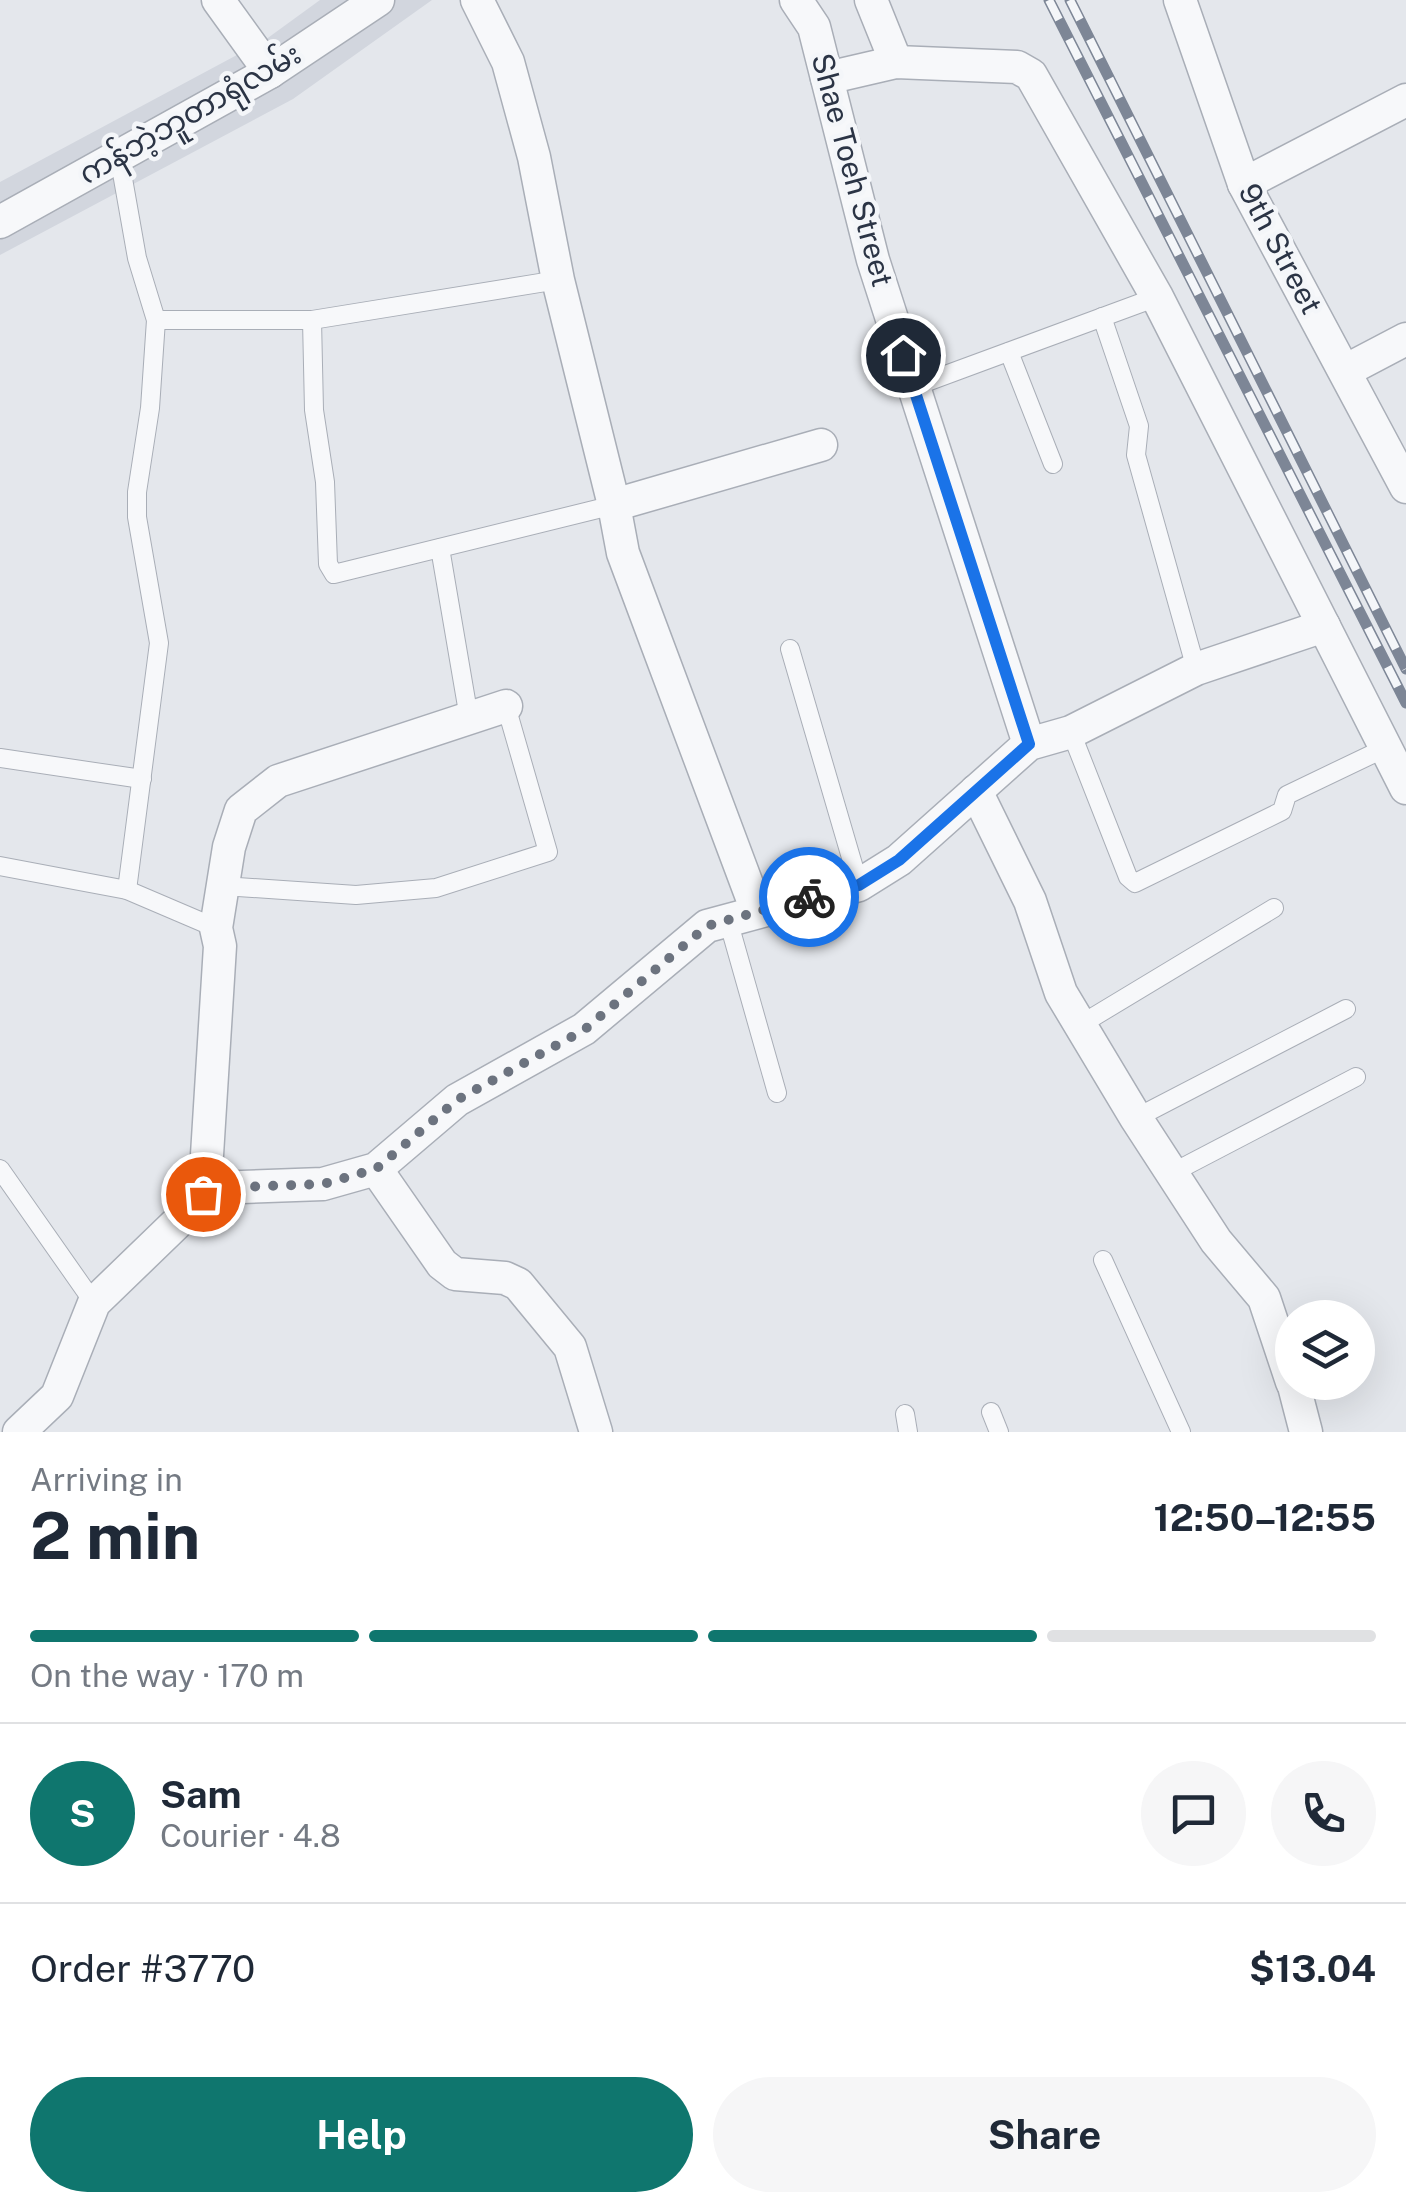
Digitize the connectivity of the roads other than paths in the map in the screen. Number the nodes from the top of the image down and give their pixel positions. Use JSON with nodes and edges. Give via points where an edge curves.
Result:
{"nodes":[{"id":1,"x":218,"y":0,"type":"edge"},
{"id":2,"x":378,"y":0,"type":"edge"},
{"id":3,"x":477,"y":0,"type":"edge"},
{"id":4,"x":796,"y":0,"type":"edge"},
{"id":5,"x":871,"y":0,"type":"edge"},
{"id":6,"x":1180,"y":0,"type":"edge"},
{"id":7,"x":896,"y":62,"type":"junction"},
{"id":8,"x":270,"y":72,"type":"junction"},
{"id":9,"x":827,"y":78,"type":"junction"},
{"id":10,"x":1406,"y":100,"type":"edge"},
{"id":11,"x":119,"y":156,"type":"junction"},
{"id":12,"x":1244,"y":184,"type":"junction"},
{"id":13,"x":0,"y":222,"type":"edge"},
{"id":14,"x":558,"y":280,"type":"junction"},
{"id":15,"x":1157,"y":297,"type":"junction"},
{"id":16,"x":1102,"y":317,"type":"junction"},
{"id":17,"x":156,"y":320,"type":"junction"},
{"id":18,"x":312,"y":320,"type":"junction"},
{"id":19,"x":1406,"y":339,"type":"edge"},
{"id":20,"x":1009,"y":352,"type":"junction"},
{"id":21,"x":1344,"y":371,"type":"junction"},
{"id":22,"x":913,"y":387,"type":"junction"},
{"id":23,"x":821,"y":445,"type":"dead end"},
{"id":24,"x":1053,"y":464,"type":"dead end"},
{"id":25,"x":1406,"y":488,"type":"edge"},
{"id":26,"x":614,"y":505,"type":"junction"},
{"id":27,"x":440,"y":548,"type":"junction"},
{"id":28,"x":1324,"y":626,"type":"junction"},
{"id":29,"x":790,"y":649,"type":"dead end"},
{"id":30,"x":1196,"y":669,"type":"junction"},
{"id":31,"x":506,"y":706,"type":"joint"},
{"id":32,"x":468,"y":718,"type":"junction"},
{"id":33,"x":1070,"y":732,"type":"junction"},
{"id":34,"x":1029,"y":744,"type":"junction"},
{"id":35,"x":1385,"y":748,"type":"junction"},
{"id":36,"x":0,"y":758,"type":"edge"},
{"id":37,"x":142,"y":779,"type":"junction"},
{"id":38,"x":1406,"y":788,"type":"edge"},
{"id":39,"x":976,"y":791,"type":"junction"},
{"id":40,"x":0,"y":866,"type":"edge"},
{"id":41,"x":859,"y":885,"type":"junction"},
{"id":42,"x":223,"y":886,"type":"junction"},
{"id":43,"x":127,"y":890,"type":"junction"},
{"id":44,"x":1274,"y":908,"type":"dead end"},
{"id":45,"x":742,"y":915,"type":"junction"},
{"id":46,"x":216,"y":928,"type":"junction"},
{"id":47,"x":1346,"y":1008,"type":"dead end"},
{"id":48,"x":1080,"y":1025,"type":"junction"},
{"id":49,"x":1356,"y":1077,"type":"dead end"},
{"id":50,"x":776,"y":1093,"type":"dead end"},
{"id":51,"x":1136,"y":1118,"type":"junction"},
{"id":52,"x":0,"y":1169,"type":"edge"},
{"id":53,"x":376,"y":1169,"type":"junction"},
{"id":54,"x":1172,"y":1173,"type":"junction"},
{"id":55,"x":212,"y":1188,"type":"junction"},
{"id":56,"x":1103,"y":1260,"type":"dead end"},
{"id":57,"x":94,"y":1303,"type":"junction"},
{"id":58,"x":1275,"y":1331,"type":"edge"},
{"id":59,"x":1297,"y":1400,"type":"edge"},
{"id":60,"x":991,"y":1412,"type":"dead end"},
{"id":61,"x":18,"y":1432,"type":"edge"},
{"id":62,"x":596,"y":1432,"type":"edge"},
{"id":63,"x":998,"y":1432,"type":"edge"},
{"id":64,"x":1181,"y":1432,"type":"edge"},
{"id":65,"x":1306,"y":1432,"type":"edge"}],
"edges":[{"from":1,"to":8,"type":"street"},
{"from":2,"to":8,"type":"street","name":"ကန်ဘဲ့ဘူတာရုံလမ်း"},
{"from":3,"to":14,"type":"street","via":[[508,62]]},
{"from":4,"to":9,"type":"street","name":"Shae Toeh Street","via":[[814,27]]},
{"from":5,"to":7,"type":"street"},
{"from":6,"to":12,"type":"street","name":"9th Street"},
{"from":7,"to":9,"type":"street"},
{"from":7,"to":15,"type":"street","via":[[1017,67],[1031,74]]},
{"from":8,"to":11,"type":"street","name":"ကန်ဘဲ့ဘူတာရုံလမ်း"},
{"from":9,"to":22,"type":"street","name":"Shae Toeh Street"},
{"from":10,"to":12,"type":"street"},
{"from":11,"to":13,"type":"street","name":"ကန်ဘဲ့ဘူတာရုံလမ်း"},
{"from":11,"to":17,"type":"lane"},
{"from":12,"to":21,"type":"street","name":"9th Street"},
{"from":14,"to":18,"type":"lane"},
{"from":14,"to":26,"type":"street"},
{"from":15,"to":16,"type":"lane"},
{"from":15,"to":28,"type":"street"},
{"from":16,"to":20,"type":"lane"},
{"from":16,"to":30,"type":"lane","via":[[1139,426],[1136,455]]},
{"from":17,"to":18,"type":"lane"},
{"from":17,"to":37,"type":"lane","via":[[138,492],[141,552],[159,644]]},
{"from":18,"to":27,"type":"lane","via":[[328,564],[334,574],[347,573]]},
{"from":19,"to":21,"type":"street"},
{"from":20,"to":22,"type":"lane"},
{"from":20,"to":24,"type":"lane"},
{"from":21,"to":25,"type":"street","name":"9th Street"},
{"from":22,"to":34,"type":"street","name":"Shae Toeh Street"},
{"from":23,"to":26,"type":"street"},
{"from":26,"to":27,"type":"lane"},
{"from":26,"to":45,"type":"street","via":[[623,553]]},
{"from":27,"to":32,"type":"lane"},
{"from":28,"to":30,"type":"street"},
{"from":28,"to":35,"type":"street"},
{"from":29,"to":41,"type":"lane"},
{"from":30,"to":33,"type":"street"},
{"from":31,"to":32,"type":"street"},
{"from":31,"to":42,"type":"lane","via":[[548,852],[436,888],[356,895]]},
{"from":32,"to":42,"type":"street","via":[[278,781],[240,810]]},
{"from":33,"to":34,"type":"street"},
{"from":33,"to":35,"type":"lane","via":[[1135,883],[1282,811],[1287,795]]},
{"from":34,"to":39,"type":"street"},
{"from":35,"to":38,"type":"street"},
{"from":36,"to":37,"type":"lane"},
{"from":37,"to":43,"type":"lane"},
{"from":39,"to":41,"type":"street","via":[[899,860]]},
{"from":39,"to":48,"type":"street"},
{"from":40,"to":43,"type":"lane"},
{"from":41,"to":45,"type":"street"},
{"from":42,"to":46,"type":"street"},
{"from":43,"to":46,"type":"lane"},
{"from":44,"to":48,"type":"lane"},
{"from":45,"to":50,"type":"lane"},
{"from":45,"to":53,"type":"street","via":[[707,926],[584,1030],[457,1100]]},
{"from":46,"to":55,"type":"street","via":[[206,1172]]},
{"from":47,"to":51,"type":"lane"},
{"from":48,"to":51,"type":"street"},
{"from":49,"to":54,"type":"lane"},
{"from":51,"to":54,"type":"street"},
{"from":52,"to":57,"type":"lane"},
{"from":53,"to":55,"type":"street","via":[[323,1184]]},
{"from":53,"to":62,"type":"street","via":[[442,1264],[455,1274],[518,1284],[570,1346]]},
{"from":54,"to":58,"type":"street","via":[[1264,1298]]},
{"from":55,"to":57,"type":"street"},
{"from":56,"to":64,"type":"lane"},
{"from":57,"to":61,"type":"street","via":[[57,1396]]},
{"from":59,"to":65,"type":"street"},
{"from":60,"to":63,"type":"lane"}]}
